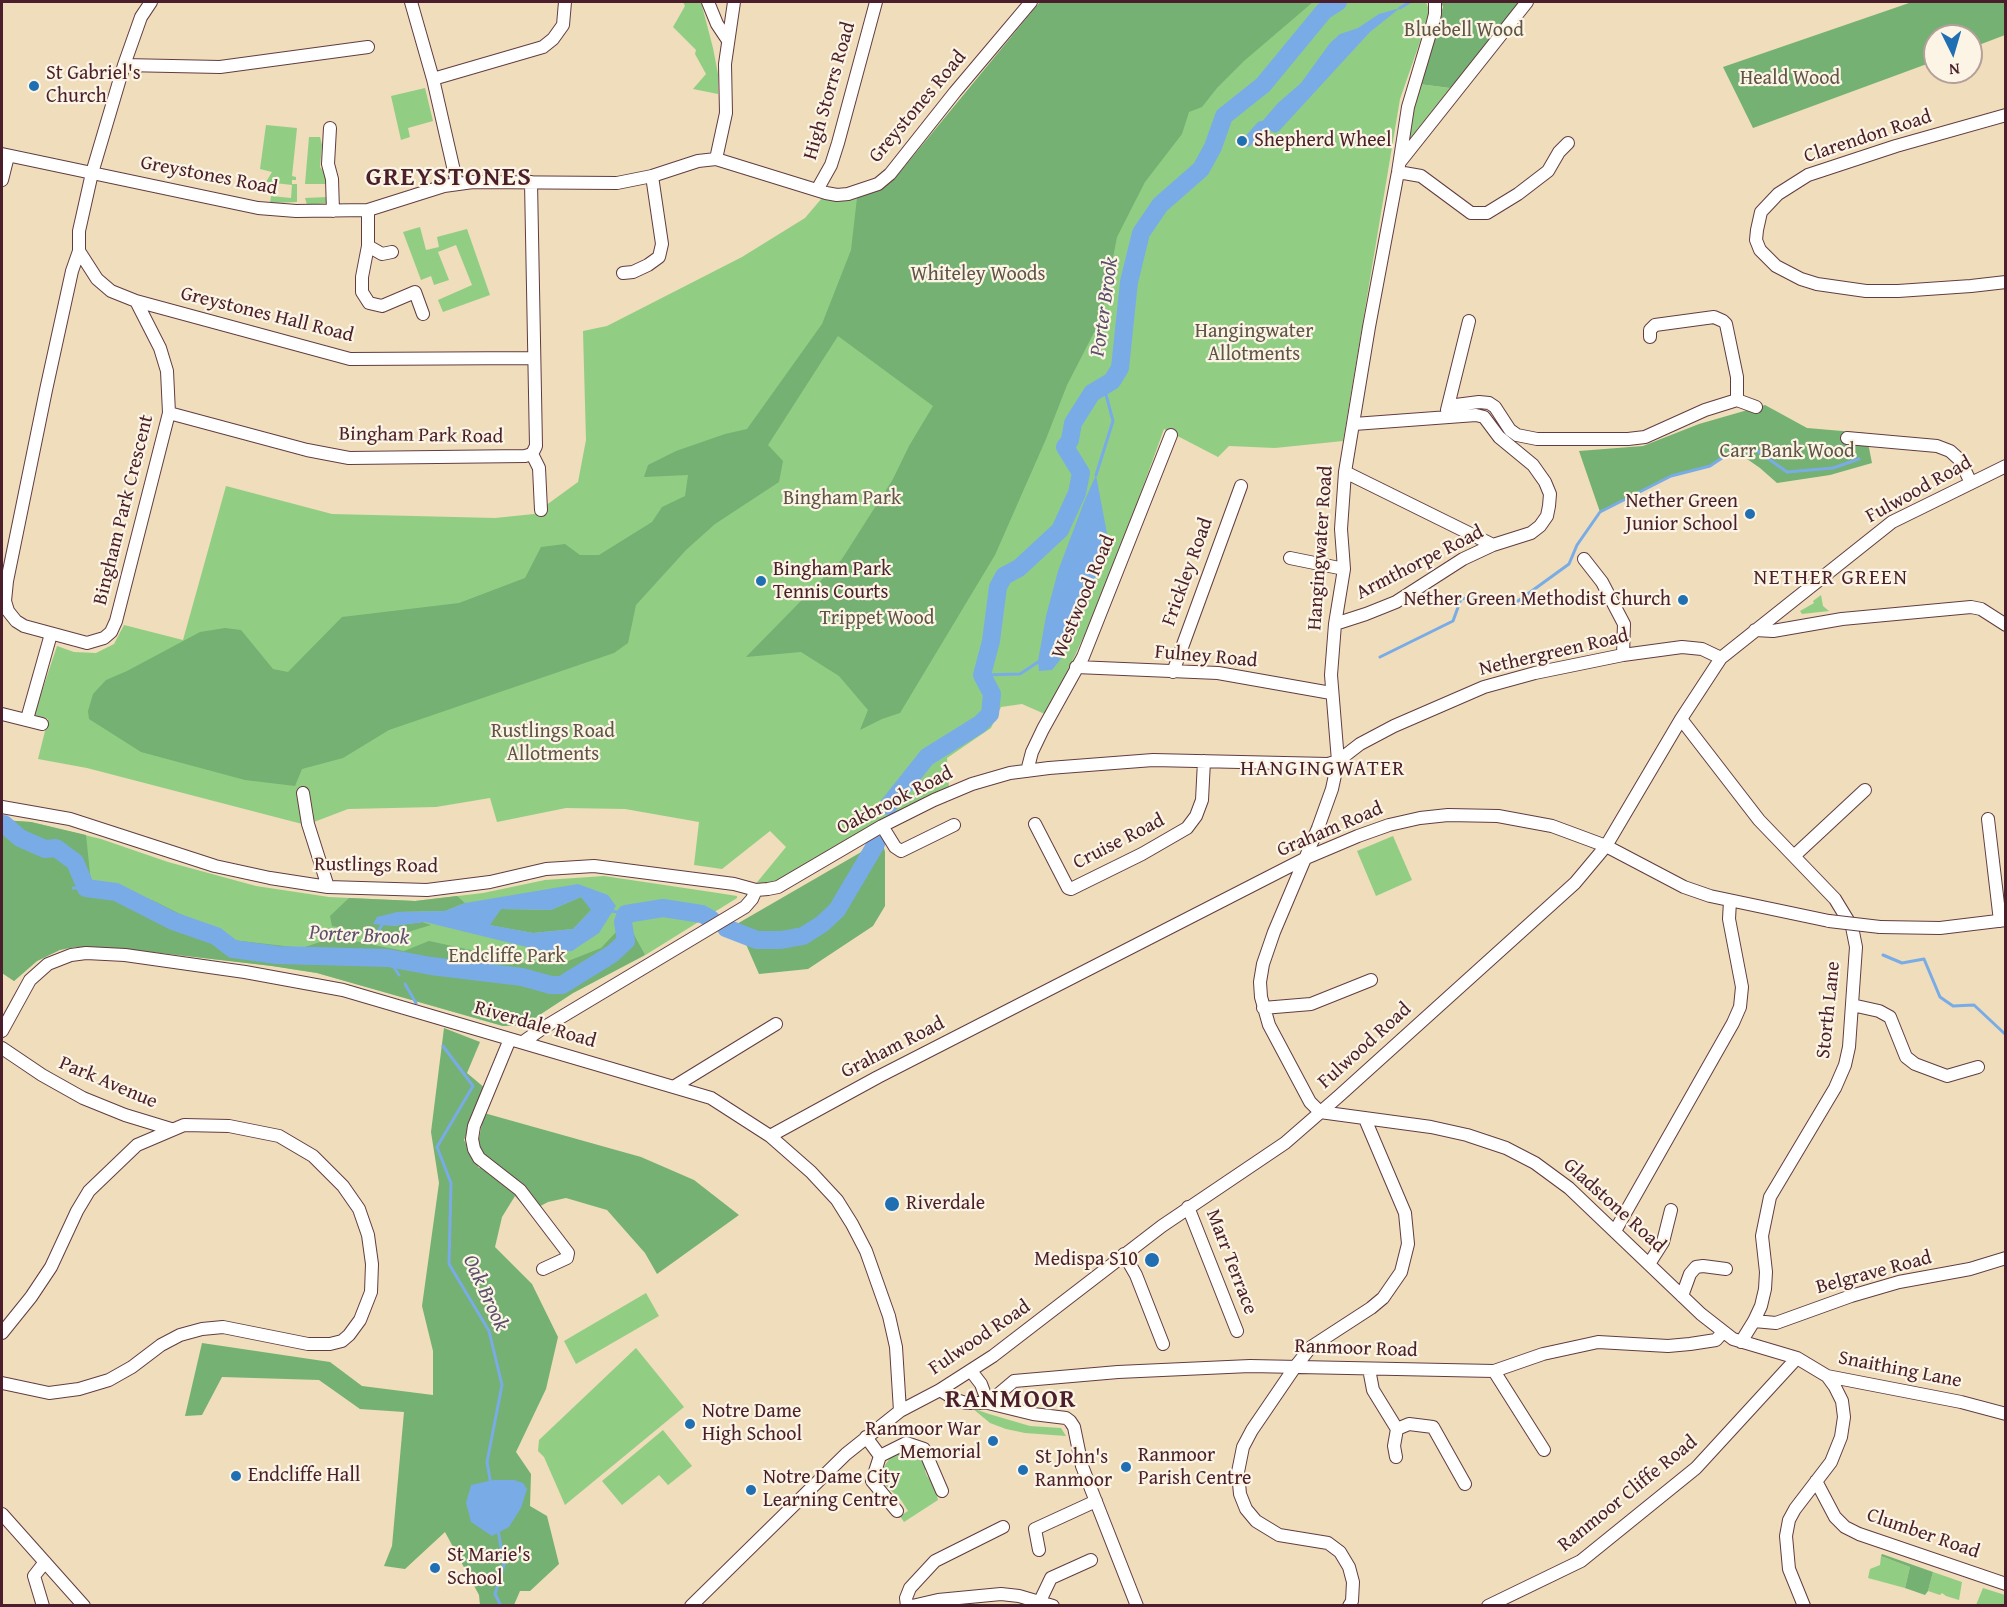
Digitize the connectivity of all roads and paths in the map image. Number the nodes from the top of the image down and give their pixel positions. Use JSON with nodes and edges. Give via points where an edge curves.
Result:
{"nodes":[{"id":1,"x":151,"y":2,"type":"edge"},
{"id":2,"x":411,"y":2,"type":"edge"},
{"id":3,"x":565,"y":2,"type":"edge"},
{"id":4,"x":708,"y":2,"type":"edge"},
{"id":5,"x":734,"y":2,"type":"edge"},
{"id":6,"x":876,"y":2,"type":"edge"},
{"id":7,"x":1031,"y":2,"type":"edge"},
{"id":8,"x":1435,"y":2,"type":"edge"},
{"id":9,"x":1527,"y":2,"type":"edge"},
{"id":10,"x":727,"y":39,"type":"junction"},
{"id":11,"x":368,"y":47,"type":"dead end"},
{"id":12,"x":124,"y":65,"type":"junction"},
{"id":13,"x":433,"y":79,"type":"junction"},
{"id":14,"x":2006,"y":116,"type":"edge"},
{"id":15,"x":330,"y":128,"type":"dead end"},
{"id":16,"x":1568,"y":143,"type":"dead end"},
{"id":17,"x":5,"y":155,"type":"edge"},
{"id":18,"x":716,"y":159,"type":"junction"},
{"id":19,"x":1399,"y":167,"type":"junction"},
{"id":20,"x":92,"y":173,"type":"junction"},
{"id":21,"x":652,"y":176,"type":"junction"},
{"id":22,"x":2,"y":180,"type":"edge"},
{"id":23,"x":531,"y":182,"type":"junction"},
{"id":24,"x":457,"y":184,"type":"junction"},
{"id":25,"x":818,"y":190,"type":"junction"},
{"id":26,"x":368,"y":210,"type":"junction"},
{"id":27,"x":333,"y":211,"type":"junction"},
{"id":28,"x":368,"y":246,"type":"junction"},
{"id":29,"x":78,"y":251,"type":"junction"},
{"id":30,"x":392,"y":252,"type":"dead end"},
{"id":31,"x":623,"y":273,"type":"dead end"},
{"id":32,"x":2006,"y":282,"type":"edge"},
{"id":33,"x":136,"y":301,"type":"junction"},
{"id":34,"x":423,"y":314,"type":"dead end"},
{"id":35,"x":1469,"y":321,"type":"dead end"},
{"id":36,"x":1650,"y":337,"type":"dead end"},
{"id":37,"x":534,"y":358,"type":"junction"},
{"id":38,"x":1737,"y":400,"type":"junction"},
{"id":39,"x":1756,"y":407,"type":"dead end"},
{"id":40,"x":1447,"y":412,"type":"junction"},
{"id":41,"x":170,"y":413,"type":"junction"},
{"id":42,"x":1354,"y":424,"type":"junction"},
{"id":43,"x":1171,"y":435,"type":"dead end"},
{"id":44,"x":1847,"y":438,"type":"dead end"},
{"id":45,"x":532,"y":454,"type":"junction"},
{"id":46,"x":2006,"y":466,"type":"edge"},
{"id":47,"x":1345,"y":472,"type":"junction"},
{"id":48,"x":1971,"y":483,"type":"junction"},
{"id":49,"x":1241,"y":486,"type":"dead end"},
{"id":50,"x":541,"y":510,"type":"dead end"},
{"id":51,"x":1493,"y":546,"type":"junction"},
{"id":52,"x":1290,"y":558,"type":"dead end"},
{"id":53,"x":1584,"y":559,"type":"dead end"},
{"id":54,"x":1344,"y":568,"type":"junction"},
{"id":55,"x":1781,"y":609,"type":"junction"},
{"id":56,"x":1335,"y":624,"type":"junction"},
{"id":57,"x":2006,"y":625,"type":"edge"},
{"id":58,"x":1790,"y":627,"type":"junction"},
{"id":59,"x":1755,"y":630,"type":"junction"},
{"id":60,"x":51,"y":634,"type":"junction"},
{"id":61,"x":1623,"y":655,"type":"junction"},
{"id":62,"x":1721,"y":658,"type":"junction"},
{"id":63,"x":1076,"y":667,"type":"junction"},
{"id":64,"x":1179,"y":672,"type":"junction"},
{"id":65,"x":1331,"y":693,"type":"junction"},
{"id":66,"x":2,"y":714,"type":"edge"},
{"id":67,"x":27,"y":719,"type":"junction"},
{"id":68,"x":1681,"y":719,"type":"junction"},
{"id":69,"x":42,"y":724,"type":"dead end"},
{"id":70,"x":1204,"y":761,"type":"junction"},
{"id":71,"x":1338,"y":761,"type":"junction"},
{"id":72,"x":1027,"y":771,"type":"junction"},
{"id":73,"x":1864,"y":790,"type":"dead end"},
{"id":74,"x":303,"y":793,"type":"dead end"},
{"id":75,"x":2,"y":807,"type":"edge"},
{"id":76,"x":1988,"y":819,"type":"dead end"},
{"id":77,"x":1035,"y":824,"type":"dead end"},
{"id":78,"x":954,"y":825,"type":"dead end"},
{"id":79,"x":882,"y":826,"type":"junction"},
{"id":80,"x":1606,"y":846,"type":"junction"},
{"id":81,"x":1794,"y":856,"type":"junction"},
{"id":82,"x":1306,"y":858,"type":"junction"},
{"id":83,"x":328,"y":888,"type":"junction"},
{"id":84,"x":756,"y":890,"type":"junction"},
{"id":85,"x":1730,"y":901,"type":"junction"},
{"id":86,"x":2003,"y":920,"type":"edge"},
{"id":87,"x":1371,"y":980,"type":"dead end"},
{"id":88,"x":1852,"y":1005,"type":"junction"},
{"id":89,"x":1263,"y":1008,"type":"junction"},
{"id":90,"x":776,"y":1023,"type":"dead end"},
{"id":91,"x":2,"y":1031,"type":"edge"},
{"id":92,"x":510,"y":1039,"type":"junction"},
{"id":93,"x":523,"y":1042,"type":"junction"},
{"id":94,"x":2,"y":1048,"type":"edge"},
{"id":95,"x":1978,"y":1067,"type":"dead end"},
{"id":96,"x":675,"y":1086,"type":"junction"},
{"id":97,"x":1320,"y":1113,"type":"junction"},
{"id":98,"x":1365,"y":1119,"type":"junction"},
{"id":99,"x":171,"y":1129,"type":"junction"},
{"id":100,"x":770,"y":1136,"type":"junction"},
{"id":101,"x":1188,"y":1207,"type":"junction"},
{"id":102,"x":1671,"y":1210,"type":"dead end"},
{"id":103,"x":1615,"y":1231,"type":"junction"},
{"id":104,"x":1124,"y":1254,"type":"junction"},
{"id":105,"x":2006,"y":1258,"type":"edge"},
{"id":106,"x":1649,"y":1264,"type":"junction"},
{"id":107,"x":543,"y":1269,"type":"dead end"},
{"id":108,"x":1726,"y":1269,"type":"dead end"},
{"id":109,"x":1683,"y":1296,"type":"junction"},
{"id":110,"x":1754,"y":1321,"type":"junction"},
{"id":111,"x":1237,"y":1331,"type":"dead end"},
{"id":112,"x":1723,"y":1332,"type":"junction"},
{"id":113,"x":2,"y":1333,"type":"edge"},
{"id":114,"x":1741,"y":1341,"type":"junction"},
{"id":115,"x":1163,"y":1344,"type":"dead end"},
{"id":116,"x":1797,"y":1358,"type":"junction"},
{"id":117,"x":1295,"y":1366,"type":"junction"},
{"id":118,"x":1370,"y":1369,"type":"junction"},
{"id":119,"x":971,"y":1371,"type":"junction"},
{"id":120,"x":1494,"y":1371,"type":"junction"},
{"id":121,"x":1827,"y":1376,"type":"junction"},
{"id":122,"x":2,"y":1383,"type":"edge"},
{"id":123,"x":940,"y":1389,"type":"junction"},
{"id":124,"x":988,"y":1403,"type":"junction"},
{"id":125,"x":900,"y":1411,"type":"junction"},
{"id":126,"x":2006,"y":1414,"type":"edge"},
{"id":127,"x":1397,"y":1429,"type":"junction"},
{"id":128,"x":866,"y":1437,"type":"junction"},
{"id":129,"x":1544,"y":1450,"type":"dead end"},
{"id":130,"x":880,"y":1456,"type":"junction"},
{"id":131,"x":1396,"y":1457,"type":"dead end"},
{"id":132,"x":1816,"y":1481,"type":"junction"},
{"id":133,"x":1466,"y":1484,"type":"dead end"},
{"id":134,"x":942,"y":1491,"type":"dead end"},
{"id":135,"x":1096,"y":1501,"type":"junction"},
{"id":136,"x":897,"y":1511,"type":"dead end"},
{"id":137,"x":2,"y":1514,"type":"edge"},
{"id":138,"x":1003,"y":1527,"type":"dead end"},
{"id":139,"x":1039,"y":1550,"type":"dead end"},
{"id":140,"x":1091,"y":1560,"type":"dead end"},
{"id":141,"x":45,"y":1562,"type":"junction"},
{"id":142,"x":2006,"y":1584,"type":"edge"},
{"id":143,"x":1040,"y":1601,"type":"junction"},
{"id":144,"x":938,"y":1603,"type":"edge"},
{"id":145,"x":1132,"y":1603,"type":"edge"},
{"id":146,"x":43,"y":1605,"type":"edge"},
{"id":147,"x":84,"y":1605,"type":"edge"},
{"id":148,"x":691,"y":1605,"type":"edge"},
{"id":149,"x":907,"y":1605,"type":"edge"},
{"id":150,"x":912,"y":1605,"type":"edge"},
{"id":151,"x":1053,"y":1605,"type":"edge"},
{"id":152,"x":1349,"y":1605,"type":"edge"},
{"id":153,"x":1488,"y":1605,"type":"edge"},
{"id":154,"x":1804,"y":1605,"type":"edge"}],
"edges":[{"from":1,"to":12,"type":"street","via":[[141,17]]},
{"from":2,"to":13,"type":"street"},
{"from":3,"to":13,"type":"street","via":[[563,25],[543,47]]},
{"from":4,"to":10,"type":"street"},
{"from":5,"to":10,"type":"street"},
{"from":6,"to":25,"type":"street","name":"High Storrs Road","via":[[838,143]]},
{"from":7,"to":25,"type":"street","name":"Greystones Road","via":[[890,174],[878,184],[848,194]]},
{"from":8,"to":19,"type":"street","name":"Hangingwater Road","via":[[1431,30],[1408,107]]},
{"from":9,"to":19,"type":"street"},
{"from":10,"to":18,"type":"street","via":[[726,113]]},
{"from":11,"to":12,"type":"street","via":[[220,67]]},
{"from":12,"to":20,"type":"street"},
{"from":13,"to":24,"type":"street"},
{"from":14,"to":32,"type":"street","name":"Clarendon Road","via":[[1808,175],[1778,194],[1761,212],[1756,240],[1776,266],[1817,284],[1898,291]]},
{"from":15,"to":27,"type":"street","via":[[328,164]]},
{"from":16,"to":19,"type":"street","via":[[1548,171],[1487,213],[1471,213],[1421,176]]},
{"from":17,"to":20,"type":"street","name":"Greystones Road"},
{"from":17,"to":22,"type":"street"},
{"from":18,"to":21,"type":"street","name":"Greystones Road"},
{"from":18,"to":25,"type":"street","name":"Greystones Road"},
{"from":19,"to":42,"type":"street","name":"Hangingwater Road"},
{"from":20,"to":27,"type":"street","name":"Greystones Road","via":[[258,208]]},
{"from":20,"to":29,"type":"street"},
{"from":21,"to":23,"type":"street","name":"Greystones Road","via":[[617,183]]},
{"from":21,"to":31,"type":"street","via":[[660,251],[648,265]]},
{"from":23,"to":24,"type":"street","name":"Greystones Road"},
{"from":23,"to":37,"type":"street"},
{"from":24,"to":26,"type":"street","name":"Greystones Road"},
{"from":26,"to":27,"type":"street","name":"Greystones Road"},
{"from":26,"to":28,"type":"street"},
{"from":28,"to":30,"type":"street","via":[[382,254]]},
{"from":28,"to":34,"type":"street","via":[[362,292],[369,303],[382,306],[415,292]]},
{"from":29,"to":33,"type":"street","via":[[97,279],[111,291]]},
{"from":29,"to":60,"type":"street","via":[[43,401],[5,601],[16,621]]},
{"from":33,"to":37,"type":"street","name":"Greystones Hall Road","via":[[350,358]]},
{"from":33,"to":41,"type":"street","name":"Bingham Park Crescent","via":[[167,371]]},
{"from":35,"to":40,"type":"street"},
{"from":36,"to":38,"type":"street","via":[[1655,325],[1714,317],[1723,321],[1737,377]]},
{"from":37,"to":45,"type":"street","via":[[536,446]]},
{"from":38,"to":39,"type":"street"},
{"from":38,"to":40,"type":"street","via":[[1659,432],[1628,439],[1525,437],[1510,430],[1489,403],[1479,402]]},
{"from":40,"to":42,"type":"street","name":"Armthorpe Road"},
{"from":40,"to":51,"type":"street","name":"Armthorpe Road","via":[[1484,417],[1499,438],[1533,465],[1550,494],[1547,516],[1540,526]]},
{"from":41,"to":45,"type":"street","name":"Bingham Park Road","via":[[349,458]]},
{"from":41,"to":60,"type":"street","name":"Bingham Park Crescent","via":[[111,632],[87,643]]},
{"from":42,"to":47,"type":"street","name":"Hangingwater Road"},
{"from":43,"to":63,"type":"street","name":"Westwood Road"},
{"from":44,"to":48,"type":"street","via":[[1936,446],[1950,451],[1960,460]]},
{"from":45,"to":50,"type":"street","via":[[539,468]]},
{"from":46,"to":48,"type":"street","name":"Fulwood Road"},
{"from":47,"to":51,"type":"street"},
{"from":47,"to":54,"type":"street","name":"Hangingwater Road","via":[[1341,529]]},
{"from":48,"to":55,"type":"street","name":"Fulwood Road","via":[[1892,522]]},
{"from":49,"to":64,"type":"street","name":"Frickley Road"},
{"from":51,"to":56,"type":"street","name":"Armthorpe Road","via":[[1463,559],[1396,602]]},
{"from":52,"to":54,"type":"street"},
{"from":53,"to":61,"type":"street","via":[[1602,582],[1624,624]]},
{"from":54,"to":56,"type":"street","name":"Hangingwater Road"},
{"from":55,"to":58,"type":"street"},
{"from":55,"to":59,"type":"street","name":"Fulwood Road"},
{"from":56,"to":65,"type":"street","name":"Hangingwater Road"},
{"from":57,"to":58,"type":"street","via":[[1971,607]]},
{"from":58,"to":59,"type":"street"},
{"from":59,"to":62,"type":"street","name":"Fulwood Road"},
{"from":60,"to":67,"type":"street"},
{"from":61,"to":62,"type":"street","name":"Nethergreen Road","via":[[1682,647],[1702,649]]},
{"from":61,"to":71,"type":"street","name":"Nethergreen Road","via":[[1484,687],[1368,739]]},
{"from":62,"to":68,"type":"street","name":"Fulwood Road"},
{"from":63,"to":64,"type":"street","name":"Fulney Road"},
{"from":63,"to":72,"type":"street","name":"Westwood Road","via":[[1032,752]]},
{"from":64,"to":65,"type":"street","name":"Fulney Road","via":[[1218,673]]},
{"from":65,"to":71,"type":"street","name":"Hangingwater Road"},
{"from":66,"to":67,"type":"street"},
{"from":67,"to":69,"type":"street"},
{"from":68,"to":80,"type":"street","name":"Fulwood Road"},
{"from":68,"to":81,"type":"street","name":"Storth Lane","via":[[1751,811]]},
{"from":70,"to":71,"type":"street","name":"Oakbrook Road","via":[[1319,765]]},
{"from":70,"to":72,"type":"street","name":"Oakbrook Road","via":[[1153,760]]},
{"from":70,"to":77,"type":"street","name":"Cruise Road","via":[[1202,800],[1187,828],[1071,889]]},
{"from":71,"to":82,"type":"street","name":"Hangingwater Road","via":[[1332,789]]},
{"from":72,"to":79,"type":"street","name":"Oakbrook Road","via":[[972,784]]},
{"from":73,"to":81,"type":"street"},
{"from":74,"to":83,"type":"street","via":[[308,824]]},
{"from":75,"to":83,"type":"street","name":"Rustlings Road","via":[[70,819],[215,866]]},
{"from":76,"to":86,"type":"street"},
{"from":78,"to":79,"type":"street","via":[[902,851]]},
{"from":79,"to":84,"type":"street","name":"Oakbrook Road","via":[[778,887]]},
{"from":80,"to":82,"type":"street","name":"Graham Road","via":[[1526,820],[1448,815],[1389,825]]},
{"from":80,"to":85,"type":"street","name":"Graham Road","via":[[1684,887]]},
{"from":80,"to":97,"type":"street","name":"Fulwood Road","via":[[1575,883]]},
{"from":81,"to":88,"type":"street","name":"Storth Lane","via":[[1835,899],[1852,927],[1856,946]]},
{"from":82,"to":89,"type":"street","name":"Hangingwater Road","via":[[1263,964]]},
{"from":82,"to":100,"type":"street","name":"Graham Road"},
{"from":83,"to":84,"type":"street","name":"Rustlings Road","via":[[427,890],[490,882],[546,869],[594,866]]},
{"from":84,"to":93,"type":"street","via":[[745,907]]},
{"from":85,"to":86,"type":"street","name":"Graham Road","bridge":true,"via":[[1880,927],[1940,928]]},
{"from":85,"to":103,"type":"street","via":[[1729,919],[1742,987],[1740,1006]]},
{"from":87,"to":89,"type":"street","via":[[1311,1004]]},
{"from":88,"to":95,"type":"street","via":[[1890,1017],[1906,1057],[1915,1064],[1947,1076]]},
{"from":88,"to":110,"type":"street","name":"Storth Lane","via":[[1845,1065],[1770,1197],[1762,1236],[1765,1289]]},
{"from":89,"to":97,"type":"street","name":"Hangingwater Road","via":[[1310,1102]]},
{"from":90,"to":96,"type":"street"},
{"from":91,"to":92,"type":"street","name":"Riverdale Road","via":[[36,973],[48,964],[86,953],[221,968],[343,990]]},
{"from":92,"to":93,"type":"street","name":"Riverdale Road"},
{"from":92,"to":107,"type":"street","via":[[474,1126],[472,1140],[479,1158],[520,1190],[568,1253],[567,1258]]},
{"from":93,"to":96,"type":"street","name":"Riverdale Road"},
{"from":94,"to":99,"type":"street","name":"Park Avenue","via":[[83,1098]]},
{"from":96,"to":100,"type":"street","name":"Riverdale Road","via":[[711,1098]]},
{"from":97,"to":98,"type":"street","name":"Gladstone Road"},
{"from":97,"to":101,"type":"street","name":"Fulwood Road","via":[[1285,1143]]},
{"from":98,"to":103,"type":"street","name":"Gladstone Road","via":[[1440,1129],[1506,1148],[1551,1173]]},
{"from":98,"to":117,"type":"street","via":[[1405,1213],[1406,1258],[1383,1298],[1311,1347]]},
{"from":99,"to":113,"type":"street","via":[[137,1145],[89,1191],[51,1267]]},
{"from":99,"to":122,"type":"street","via":[[184,1125],[229,1126],[279,1136],[313,1156],[343,1186],[359,1209],[372,1264],[371,1292],[360,1320],[342,1341],[330,1344],[308,1344],[223,1327],[201,1329],[161,1345],[108,1380],[79,1389],[49,1393]]},
{"from":100,"to":125,"type":"street","name":"Riverdale Road","via":[[837,1200],[866,1250],[896,1347]]},
{"from":101,"to":104,"type":"street","name":"Fulwood Road"},
{"from":101,"to":111,"type":"street","name":"Marr Terrace"},
{"from":102,"to":106,"type":"street","via":[[1663,1242]]},
{"from":103,"to":106,"type":"street","name":"Gladstone Road"},
{"from":104,"to":115,"type":"street"},
{"from":104,"to":119,"type":"street","name":"Fulwood Road"},
{"from":105,"to":110,"type":"street","name":"Belgrave Road","via":[[1880,1288],[1776,1323]]},
{"from":106,"to":109,"type":"street","name":"Gladstone Road"},
{"from":108,"to":109,"type":"street","via":[[1696,1267]]},
{"from":109,"to":112,"type":"street","name":"Gladstone Road"},
{"from":110,"to":114,"type":"street","name":"Storth Lane"},
{"from":112,"to":114,"type":"street","name":"Snaithing Lane"},
{"from":112,"to":120,"type":"street","name":"Ranmoor Road","via":[[1716,1341],[1668,1346],[1589,1344]]},
{"from":114,"to":116,"type":"street","name":"Snaithing Lane"},
{"from":116,"to":121,"type":"street","name":"Snaithing Lane"},
{"from":116,"to":153,"type":"street","name":"Ranmoor Cliffe Road","via":[[1696,1468],[1581,1561]]},
{"from":117,"to":118,"type":"street","name":"Ranmoor Road"},
{"from":117,"to":124,"type":"street","name":"Ranmoor Road","via":[[1118,1372],[1014,1381]]},
{"from":117,"to":152,"type":"street","via":[[1243,1447],[1238,1472],[1240,1494],[1246,1509],[1268,1530],[1293,1539],[1328,1543],[1340,1552],[1353,1582]]},
{"from":118,"to":120,"type":"street","name":"Ranmoor Road"},
{"from":118,"to":127,"type":"street","via":[[1373,1390]]},
{"from":119,"to":123,"type":"street","name":"Fulwood Road"},
{"from":119,"to":124,"type":"street"},
{"from":120,"to":129,"type":"street"},
{"from":121,"to":126,"type":"street","name":"Snaithing Lane"},
{"from":121,"to":132,"type":"street","via":[[1839,1394],[1844,1416],[1835,1454]]},
{"from":123,"to":124,"type":"street","via":[[966,1403]]},
{"from":123,"to":125,"type":"street","name":"Fulwood Road"},
{"from":124,"to":135,"type":"street","via":[[1070,1421]]},
{"from":125,"to":128,"type":"street","name":"Fulwood Road"},
{"from":127,"to":131,"type":"street"},
{"from":127,"to":133,"type":"street","via":[[1409,1424],[1433,1427]]},
{"from":128,"to":130,"type":"street"},
{"from":128,"to":148,"type":"street","name":"Fulwood Road"},
{"from":130,"to":134,"type":"street","via":[[906,1443],[924,1449]]},
{"from":130,"to":136,"type":"street","via":[[872,1481]]},
{"from":132,"to":142,"type":"street","name":"Clumber Road","via":[[1835,1517],[1845,1527]]},
{"from":132,"to":154,"type":"street","via":[[1789,1520],[1786,1536],[1789,1569]]},
{"from":135,"to":139,"type":"street","via":[[1035,1529]]},
{"from":135,"to":145,"type":"street"},
{"from":137,"to":141,"type":"street"},
{"from":138,"to":149,"type":"street","via":[[935,1561],[910,1588]]},
{"from":140,"to":143,"type":"street","via":[[1051,1578]]},
{"from":141,"to":146,"type":"street","via":[[34,1576]]},
{"from":141,"to":147,"type":"street"},
{"from":143,"to":144,"type":"street","via":[[1003,1594]]},
{"from":143,"to":151,"type":"street"},
{"from":144,"to":150,"type":"street"}]}
